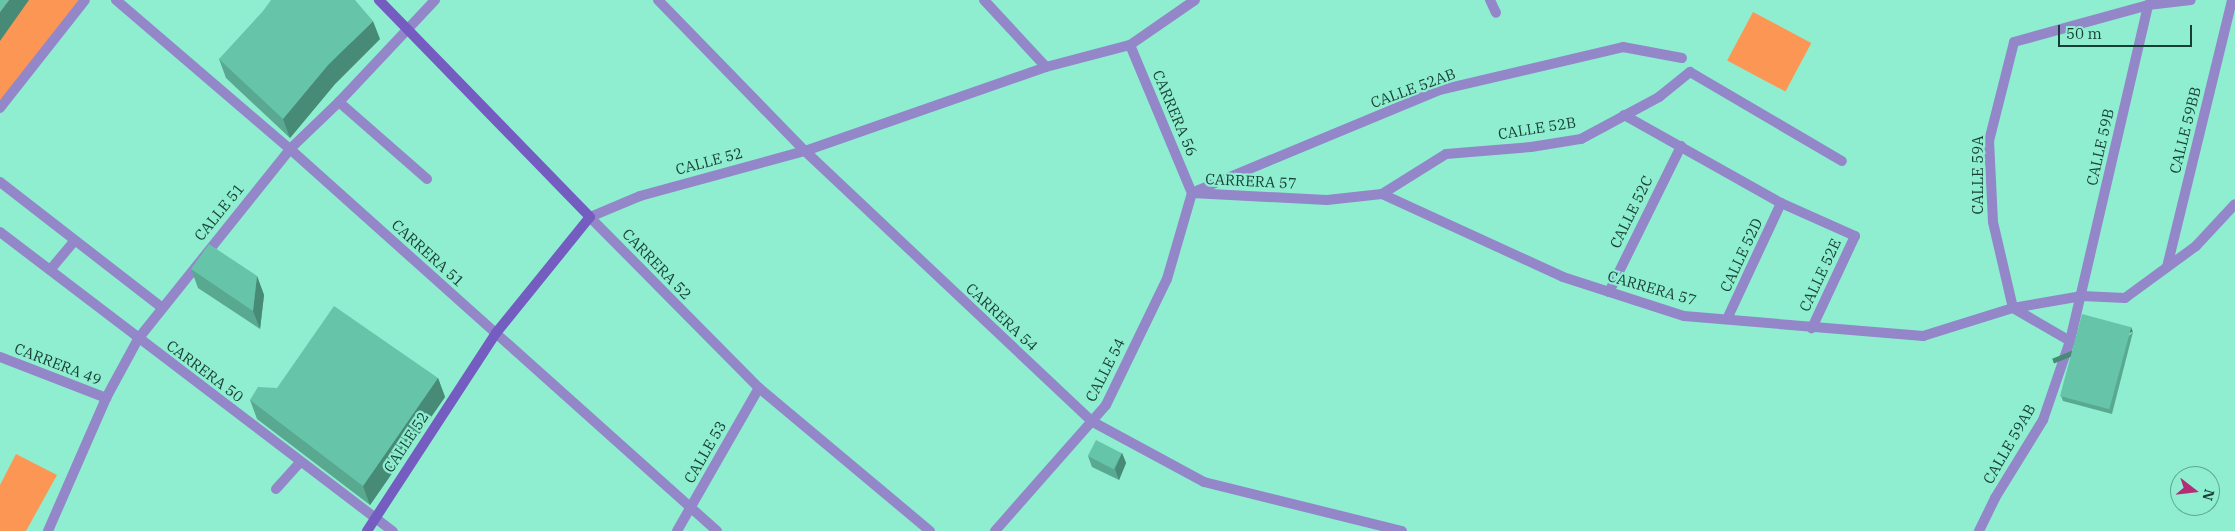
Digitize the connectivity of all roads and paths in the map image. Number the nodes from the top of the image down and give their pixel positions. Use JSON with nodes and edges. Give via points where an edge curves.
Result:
{"nodes":[{"id":1,"x":84,"y":0,"type":"edge"},
{"id":2,"x":116,"y":0,"type":"edge"},
{"id":3,"x":379,"y":0,"type":"edge"},
{"id":4,"x":434,"y":0,"type":"edge"},
{"id":5,"x":658,"y":0,"type":"edge"},
{"id":6,"x":984,"y":0,"type":"edge"},
{"id":7,"x":1195,"y":0,"type":"edge"},
{"id":8,"x":1490,"y":0,"type":"edge"},
{"id":9,"x":2191,"y":0,"type":"edge"},
{"id":10,"x":2232,"y":0,"type":"edge"},
{"id":11,"x":2148,"y":5,"type":"junction"},
{"id":12,"x":1496,"y":13,"type":"dead end"},
{"id":13,"x":407,"y":30,"type":"junction"},
{"id":14,"x":1130,"y":45,"type":"junction"},
{"id":15,"x":1682,"y":58,"type":"dead end"},
{"id":16,"x":1046,"y":67,"type":"junction"},
{"id":17,"x":339,"y":102,"type":"junction"},
{"id":18,"x":0,"y":108,"type":"edge"},
{"id":19,"x":1624,"y":115,"type":"junction"},
{"id":20,"x":1680,"y":146,"type":"junction"},
{"id":21,"x":290,"y":149,"type":"junction"},
{"id":22,"x":805,"y":151,"type":"junction"},
{"id":23,"x":1842,"y":161,"type":"dead end"},
{"id":24,"x":427,"y":179,"type":"dead end"},
{"id":25,"x":0,"y":182,"type":"edge"},
{"id":26,"x":1192,"y":193,"type":"junction"},
{"id":27,"x":1382,"y":194,"type":"junction"},
{"id":28,"x":1781,"y":203,"type":"junction"},
{"id":29,"x":2235,"y":204,"type":"edge"},
{"id":30,"x":590,"y":217,"type":"junction"},
{"id":31,"x":0,"y":232,"type":"edge"},
{"id":32,"x":74,"y":241,"type":"junction"},
{"id":33,"x":2167,"y":267,"type":"junction"},
{"id":34,"x":50,"y":270,"type":"junction"},
{"id":35,"x":1608,"y":292,"type":"junction"},
{"id":36,"x":2082,"y":296,"type":"junction"},
{"id":37,"x":161,"y":307,"type":"junction"},
{"id":38,"x":2013,"y":308,"type":"junction"},
{"id":39,"x":1728,"y":319,"type":"junction"},
{"id":40,"x":1812,"y":328,"type":"junction"},
{"id":41,"x":496,"y":333,"type":"junction"},
{"id":42,"x":138,"y":339,"type":"junction"},
{"id":43,"x":2070,"y":341,"type":"junction"},
{"id":44,"x":0,"y":357,"type":"edge"},
{"id":45,"x":759,"y":388,"type":"junction"},
{"id":46,"x":106,"y":398,"type":"junction"},
{"id":47,"x":1093,"y":422,"type":"junction"},
{"id":48,"x":300,"y":462,"type":"junction"},
{"id":49,"x":276,"y":489,"type":"dead end"},
{"id":50,"x":689,"y":509,"type":"junction"},
{"id":51,"x":374,"y":517,"type":"junction"},
{"id":52,"x":48,"y":531,"type":"edge"},
{"id":53,"x":366,"y":531,"type":"edge"},
{"id":54,"x":393,"y":531,"type":"edge"},
{"id":55,"x":677,"y":531,"type":"edge"},
{"id":56,"x":717,"y":531,"type":"edge"},
{"id":57,"x":930,"y":531,"type":"edge"},
{"id":58,"x":995,"y":531,"type":"edge"},
{"id":59,"x":1402,"y":531,"type":"edge"},
{"id":60,"x":1979,"y":531,"type":"edge"}],
"edges":[{"from":1,"to":18,"type":"street"},
{"from":2,"to":21,"type":"street","name":"CARRERA 51"},
{"from":3,"to":13,"type":"street","name":"CARRERA 52"},
{"from":4,"to":13,"type":"street","name":"CALLE 51"},
{"from":5,"to":22,"type":"street","name":"CARRERA 54"},
{"from":6,"to":16,"type":"street"},
{"from":7,"to":14,"type":"street","name":"CALLE 52"},
{"from":8,"to":12,"type":"street"},
{"from":9,"to":11,"type":"street"},
{"from":10,"to":33,"type":"street","name":"CALLE 59BB"},
{"from":11,"to":36,"type":"street","name":"CALLE 59B"},
{"from":11,"to":38,"type":"street","name":"CALLE 59A","via":[[2014,42],[1989,141],[1993,222]]},
{"from":13,"to":17,"type":"street","name":"CALLE 51"},
{"from":13,"to":30,"type":"street","name":"CARRERA 52"},
{"from":14,"to":16,"type":"street","name":"CALLE 52"},
{"from":14,"to":26,"type":"street","name":"CARRERA 56"},
{"from":15,"to":26,"type":"street","name":"CALLE 52AB","via":[[1623,47],[1440,90]]},
{"from":16,"to":22,"type":"street","name":"CALLE 52"},
{"from":17,"to":21,"type":"street","name":"CALLE 51"},
{"from":17,"to":24,"type":"street"},
{"from":19,"to":20,"type":"street"},
{"from":19,"to":23,"type":"street","name":"CALLE 52B","via":[[1660,97],[1690,72]]},
{"from":19,"to":27,"type":"street","name":"CALLE 52B","via":[[1581,139],[1446,154]]},
{"from":20,"to":28,"type":"street"},
{"from":20,"to":35,"type":"street","name":"CALLE 52C"},
{"from":21,"to":37,"type":"street","name":"CALLE 51"},
{"from":21,"to":41,"type":"street","name":"CARRERA 51"},
{"from":22,"to":30,"type":"street","name":"CALLE 52","via":[[640,196]]},
{"from":22,"to":47,"type":"street","name":"CARRERA 54"},
{"from":25,"to":32,"type":"street"},
{"from":26,"to":27,"type":"street","name":"CARRERA 57","via":[[1327,200]]},
{"from":26,"to":47,"type":"street","name":"CALLE 54","via":[[1167,279],[1106,405]]},
{"from":27,"to":35,"type":"street","name":"CARRERA 57","via":[[1563,276]]},
{"from":28,"to":39,"type":"street","name":"CALLE 52D"},
{"from":28,"to":40,"type":"street","name":"CALLE 52E","via":[[1855,236]]},
{"from":29,"to":33,"type":"street","name":"CARRERA 57","via":[[2196,246]]},
{"from":30,"to":41,"type":"street","name":"CALLE 52"},
{"from":30,"to":45,"type":"street","name":"CARRERA 52"},
{"from":31,"to":34,"type":"street","name":"CARRERA 50"},
{"from":32,"to":34,"type":"street"},
{"from":32,"to":37,"type":"street"},
{"from":33,"to":36,"type":"street","name":"CARRERA 57","via":[[2125,298]]},
{"from":34,"to":42,"type":"street","name":"CARRERA 50"},
{"from":35,"to":39,"type":"street","name":"CARRERA 57","via":[[1684,316]]},
{"from":36,"to":38,"type":"street","name":"CARRERA 57"},
{"from":36,"to":43,"type":"street","name":"CALLE 59AB"},
{"from":37,"to":42,"type":"street","name":"CALLE 51"},
{"from":38,"to":40,"type":"street","name":"CARRERA 57","via":[[1924,336]]},
{"from":38,"to":43,"type":"street"},
{"from":39,"to":40,"type":"street","name":"CARRERA 57"},
{"from":41,"to":50,"type":"street","name":"CARRERA 51"},
{"from":41,"to":51,"type":"street","name":"CALLE 52"},
{"from":42,"to":46,"type":"street","name":"CALLE 51"},
{"from":42,"to":48,"type":"street","name":"CARRERA 50"},
{"from":43,"to":60,"type":"street","name":"CALLE 59AB","via":[[2043,420],[1995,498]]},
{"from":44,"to":46,"type":"street","name":"CARRERA 49"},
{"from":45,"to":50,"type":"street","name":"CALLE 53"},
{"from":45,"to":57,"type":"street","name":"CARRERA 52"},
{"from":46,"to":52,"type":"street","name":"CALLE 51"},
{"from":47,"to":58,"type":"street","name":"CALLE 54"},
{"from":47,"to":59,"type":"street","name":"CARRERA 54","via":[[1204,482]]},
{"from":48,"to":49,"type":"street"},
{"from":48,"to":51,"type":"street","name":"CARRERA 50"},
{"from":50,"to":55,"type":"street","name":"CALLE 53"},
{"from":50,"to":56,"type":"street","name":"CARRERA 51"},
{"from":51,"to":53,"type":"street","name":"CALLE 52"},
{"from":51,"to":54,"type":"street","name":"CARRERA 50"}]}
